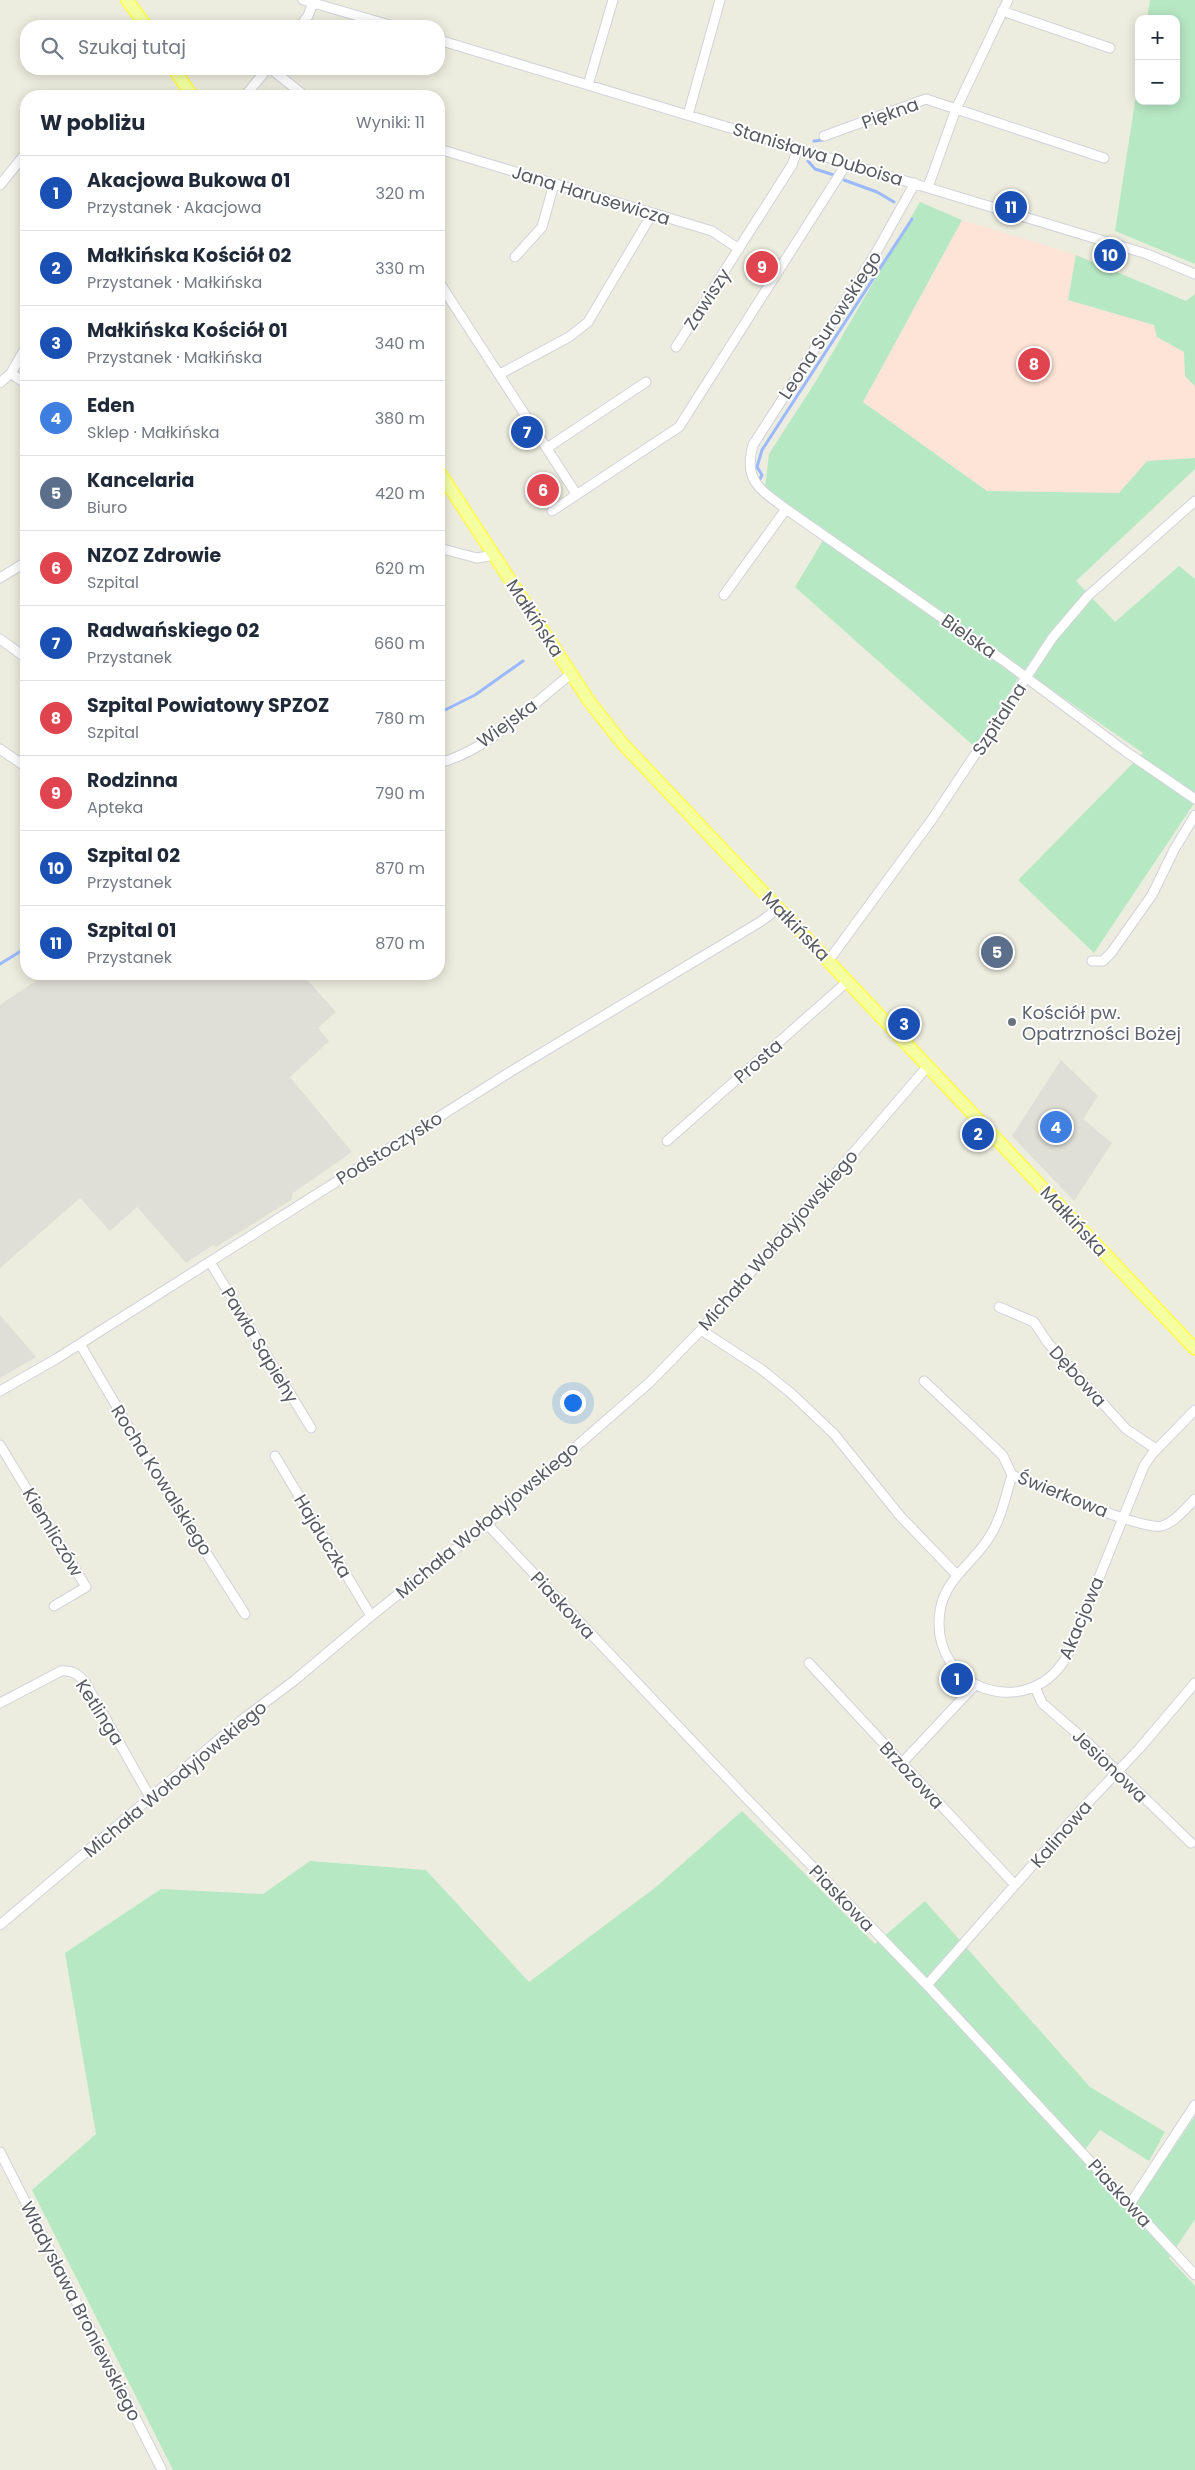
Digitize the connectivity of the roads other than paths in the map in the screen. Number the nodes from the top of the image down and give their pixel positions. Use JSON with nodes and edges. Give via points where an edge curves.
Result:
{"nodes":[{"id":1,"x":303,"y":0,"type":"edge"},
{"id":2,"x":613,"y":0,"type":"edge"},
{"id":3,"x":720,"y":0,"type":"edge"},
{"id":4,"x":1008,"y":0,"type":"edge"},
{"id":5,"x":314,"y":1,"type":"edge"},
{"id":6,"x":130,"y":2,"type":"edge"},
{"id":7,"x":1002,"y":11,"type":"junction"},
{"id":8,"x":142,"y":20,"type":"edge"},
{"id":9,"x":305,"y":20,"type":"edge"},
{"id":10,"x":374,"y":20,"type":"edge"},
{"id":11,"x":445,"y":42,"type":"edge"},
{"id":12,"x":1110,"y":48,"type":"dead end"},
{"id":13,"x":178,"y":75,"type":"edge"},
{"id":14,"x":261,"y":75,"type":"edge"},
{"id":15,"x":279,"y":75,"type":"edge"},
{"id":16,"x":588,"y":85,"type":"junction"},
{"id":17,"x":188,"y":90,"type":"edge"},
{"id":18,"x":250,"y":90,"type":"edge"},
{"id":19,"x":297,"y":90,"type":"edge"},
{"id":20,"x":956,"y":109,"type":"junction"},
{"id":21,"x":688,"y":115,"type":"junction"},
{"id":22,"x":824,"y":136,"type":"dead end"},
{"id":23,"x":798,"y":148,"type":"junction"},
{"id":24,"x":445,"y":151,"type":"edge"},
{"id":25,"x":1104,"y":158,"type":"dead end"},
{"id":26,"x":20,"y":160,"type":"edge"},
{"id":27,"x":847,"y":163,"type":"junction"},
{"id":28,"x":915,"y":183,"type":"junction"},
{"id":29,"x":554,"y":184,"type":"junction"},
{"id":30,"x":0,"y":185,"type":"edge"},
{"id":31,"x":928,"y":187,"type":"junction"},
{"id":32,"x":652,"y":214,"type":"junction"},
{"id":33,"x":739,"y":249,"type":"junction"},
{"id":34,"x":515,"y":257,"type":"dead end"},
{"id":35,"x":1195,"y":274,"type":"edge"},
{"id":36,"x":445,"y":291,"type":"edge"},
{"id":37,"x":676,"y":347,"type":"dead end"},
{"id":38,"x":20,"y":357,"type":"edge"},
{"id":39,"x":11,"y":373,"type":"junction"},
{"id":40,"x":500,"y":374,"type":"junction"},
{"id":41,"x":20,"y":380,"type":"edge"},
{"id":42,"x":646,"y":382,"type":"dead end"},
{"id":43,"x":0,"y":383,"type":"edge"},
{"id":44,"x":547,"y":448,"type":"junction"},
{"id":45,"x":750,"y":468,"type":"joint"},
{"id":46,"x":445,"y":480,"type":"edge"},
{"id":47,"x":577,"y":495,"type":"junction"},
{"id":48,"x":1195,"y":501,"type":"edge"},
{"id":49,"x":786,"y":509,"type":"junction"},
{"id":50,"x":552,"y":511,"type":"dead end"},
{"id":51,"x":445,"y":550,"type":"edge"},
{"id":52,"x":494,"y":555,"type":"junction"},
{"id":53,"x":20,"y":566,"type":"edge"},
{"id":54,"x":0,"y":578,"type":"edge"},
{"id":55,"x":724,"y":596,"type":"dead end"},
{"id":56,"x":0,"y":639,"type":"edge"},
{"id":57,"x":20,"y":654,"type":"edge"},
{"id":58,"x":571,"y":674,"type":"junction"},
{"id":59,"x":1026,"y":677,"type":"junction"},
{"id":60,"x":0,"y":749,"type":"edge"},
{"id":61,"x":445,"y":761,"type":"edge"},
{"id":62,"x":20,"y":763,"type":"edge"},
{"id":63,"x":1195,"y":799,"type":"edge"},
{"id":64,"x":1195,"y":815,"type":"edge"},
{"id":65,"x":779,"y":908,"type":"junction"},
{"id":66,"x":829,"y":960,"type":"junction"},
{"id":67,"x":1092,"y":961,"type":"dead end"},
{"id":68,"x":848,"y":982,"type":"junction"},
{"id":69,"x":927,"y":1067,"type":"junction"},
{"id":70,"x":667,"y":1141,"type":"dead end"},
{"id":71,"x":210,"y":1262,"type":"junction"},
{"id":72,"x":1000,"y":1306,"type":"dead end"},
{"id":73,"x":701,"y":1330,"type":"junction"},
{"id":74,"x":80,"y":1344,"type":"junction"},
{"id":75,"x":1195,"y":1349,"type":"edge"},
{"id":76,"x":924,"y":1381,"type":"dead end"},
{"id":77,"x":0,"y":1391,"type":"edge"},
{"id":78,"x":1195,"y":1410,"type":"edge"},
{"id":79,"x":311,"y":1428,"type":"dead end"},
{"id":80,"x":0,"y":1445,"type":"edge"},
{"id":81,"x":1156,"y":1449,"type":"junction"},
{"id":82,"x":275,"y":1456,"type":"dead end"},
{"id":83,"x":1012,"y":1475,"type":"junction"},
{"id":84,"x":1195,"y":1499,"type":"edge"},
{"id":85,"x":1123,"y":1518,"type":"junction"},
{"id":86,"x":487,"y":1524,"type":"junction"},
{"id":87,"x":957,"y":1575,"type":"junction"},
{"id":88,"x":54,"y":1606,"type":"dead end"},
{"id":89,"x":245,"y":1614,"type":"dead end"},
{"id":90,"x":370,"y":1616,"type":"junction"},
{"id":91,"x":809,"y":1664,"type":"dead end"},
{"id":92,"x":1195,"y":1683,"type":"edge"},
{"id":93,"x":975,"y":1685,"type":"junction"},
{"id":94,"x":1035,"y":1687,"type":"junction"},
{"id":95,"x":0,"y":1703,"type":"edge"},
{"id":96,"x":902,"y":1763,"type":"junction"},
{"id":97,"x":1116,"y":1773,"type":"junction"},
{"id":98,"x":151,"y":1799,"type":"junction"},
{"id":99,"x":1191,"y":1843,"type":"dead end"},
{"id":100,"x":1015,"y":1885,"type":"junction"},
{"id":101,"x":0,"y":1926,"type":"edge"},
{"id":102,"x":927,"y":1985,"type":"junction"},
{"id":103,"x":1195,"y":2105,"type":"edge"},
{"id":104,"x":0,"y":2152,"type":"edge"},
{"id":105,"x":1130,"y":2204,"type":"junction"},
{"id":106,"x":1195,"y":2275,"type":"edge"},
{"id":107,"x":162,"y":2470,"type":"edge"}],
"edges":[{"from":1,"to":5,"type":"street"},
{"from":2,"to":16,"type":"street"},
{"from":3,"to":21,"type":"street"},
{"from":4,"to":7,"type":"street"},
{"from":5,"to":9,"type":"street"},
{"from":5,"to":10,"type":"street"},
{"from":6,"to":8,"type":"main road"},
{"from":7,"to":12,"type":"street"},
{"from":7,"to":20,"type":"street"},
{"from":11,"to":16,"type":"street","name":"Stanisława Duboisa"},
{"from":13,"to":17,"type":"main road"},
{"from":14,"to":18,"type":"street"},
{"from":15,"to":19,"type":"street"},
{"from":16,"to":21,"type":"street","name":"Stanisława Duboisa"},
{"from":20,"to":22,"type":"street","name":"Piękna","via":[[926,99]]},
{"from":20,"to":25,"type":"street","name":"Piękna"},
{"from":20,"to":31,"type":"street"},
{"from":21,"to":23,"type":"street","name":"Stanisława Duboisa"},
{"from":23,"to":27,"type":"street","name":"Stanisława Duboisa"},
{"from":23,"to":33,"type":"street","name":"Zawiszy","via":[[792,165]]},
{"from":24,"to":29,"type":"street","name":"Jana Harusewicza"},
{"from":26,"to":30,"type":"street"},
{"from":27,"to":28,"type":"street","name":"Stanisława Duboisa"},
{"from":27,"to":47,"type":"street","via":[[679,427]]},
{"from":28,"to":31,"type":"street","name":"Stanisława Duboisa"},
{"from":28,"to":45,"type":"street","name":"Leona Surowskiego","via":[[873,258],[753,444]]},
{"from":29,"to":32,"type":"street","name":"Jana Harusewicza"},
{"from":29,"to":34,"type":"street","via":[[542,227]]},
{"from":31,"to":35,"type":"street","name":"Stanisława Duboisa","via":[[1147,254]]},
{"from":32,"to":33,"type":"street","name":"Jana Harusewicza","via":[[712,231]]},
{"from":32,"to":40,"type":"street","via":[[588,322],[569,337]]},
{"from":33,"to":37,"type":"street","name":"Zawiszy"},
{"from":36,"to":40,"type":"street"},
{"from":38,"to":39,"type":"street"},
{"from":39,"to":41,"type":"street"},
{"from":39,"to":43,"type":"street"},
{"from":40,"to":44,"type":"street"},
{"from":42,"to":44,"type":"street"},
{"from":44,"to":47,"type":"street"},
{"from":45,"to":49,"type":"street","name":"Bielska","via":[[757,486]]},
{"from":46,"to":52,"type":"main road","name":"Małkińska"},
{"from":47,"to":50,"type":"street"},
{"from":48,"to":59,"type":"street","name":"Szpitalna","via":[[1088,596],[1053,637]]},
{"from":49,"to":55,"type":"street"},
{"from":49,"to":59,"type":"street","name":"Bielska"},
{"from":51,"to":52,"type":"street","via":[[477,558]]},
{"from":52,"to":58,"type":"main road","name":"Małkińska"},
{"from":53,"to":54,"type":"street"},
{"from":56,"to":57,"type":"street"},
{"from":58,"to":61,"type":"street","name":"Wiejska","via":[[498,732],[463,754]]},
{"from":58,"to":65,"type":"main road","name":"Małkińska","via":[[622,742]]},
{"from":59,"to":63,"type":"street","name":"Bielska"},
{"from":59,"to":66,"type":"street","name":"Szpitalna","via":[[933,818]]},
{"from":60,"to":62,"type":"street"},
{"from":64,"to":67,"type":"street","via":[[1152,895],[1111,954],[1103,961]]},
{"from":65,"to":66,"type":"main road","name":"Małkińska"},
{"from":65,"to":71,"type":"street","name":"Podstoczysko","via":[[502,1077]]},
{"from":66,"to":68,"type":"main road","name":"Małkińska"},
{"from":68,"to":69,"type":"main road","name":"Małkińska"},
{"from":68,"to":70,"type":"street","name":"Prosta"},
{"from":69,"to":73,"type":"street","name":"Michała Wołodyjowskiego"},
{"from":69,"to":75,"type":"main road","name":"Małkińska"},
{"from":71,"to":74,"type":"street","name":"Podstoczysko"},
{"from":71,"to":79,"type":"street","name":"Pawła Sapiehy"},
{"from":72,"to":81,"type":"street","name":"Dębowa","via":[[1034,1322],[1126,1429]]},
{"from":73,"to":86,"type":"street","name":"Michała Wołodyjowskiego","via":[[649,1383]]},
{"from":73,"to":87,"type":"street","via":[[761,1369],[834,1434],[901,1517]]},
{"from":74,"to":77,"type":"street","name":"Podstoczysko"},
{"from":74,"to":89,"type":"street","name":"Rocha Kowalskiego","via":[[158,1477]]},
{"from":76,"to":83,"type":"street","name":"Świerkowa","via":[[1003,1456]]},
{"from":78,"to":81,"type":"street","name":"Akacjowa"},
{"from":80,"to":88,"type":"street","name":"Kiemliczów","via":[[86,1587]]},
{"from":81,"to":85,"type":"street","name":"Akacjowa","via":[[1144,1466]]},
{"from":82,"to":90,"type":"street","name":"Hajduczka"},
{"from":83,"to":85,"type":"street","name":"Świerkowa"},
{"from":83,"to":87,"type":"street","name":"Akacjowa","via":[[991,1536]]},
{"from":84,"to":85,"type":"street","name":"Świerkowa","via":[[1174,1520],[1162,1526]]},
{"from":85,"to":94,"type":"street","name":"Akacjowa","via":[[1064,1661],[1055,1673]]},
{"from":86,"to":90,"type":"street","name":"Michała Wołodyjowskiego"},
{"from":86,"to":102,"type":"street","name":"Piaskowa"},
{"from":87,"to":93,"type":"street","name":"Akacjowa","via":[[943,1598],[940,1636],[952,1665]]},
{"from":90,"to":98,"type":"street","name":"Michała Wołodyjowskiego","via":[[242,1719]]},
{"from":91,"to":96,"type":"street","name":"Brzozowa"},
{"from":92,"to":97,"type":"street","name":"Kalinowa"},
{"from":93,"to":94,"type":"street","name":"Akacjowa","via":[[1005,1692]]},
{"from":93,"to":96,"type":"street"},
{"from":94,"to":97,"type":"street","name":"Jesionowa","via":[[1042,1703],[1088,1743]]},
{"from":95,"to":98,"type":"street","name":"Ketlinga","via":[[61,1671],[78,1675]]},
{"from":96,"to":100,"type":"street","name":"Brzozowa"},
{"from":97,"to":99,"type":"street","name":"Jesionowa"},
{"from":97,"to":100,"type":"street","name":"Kalinowa"},
{"from":98,"to":101,"type":"street","name":"Michała Wołodyjowskiego"},
{"from":100,"to":102,"type":"street","name":"Kalinowa"},
{"from":102,"to":105,"type":"street","name":"Piaskowa"},
{"from":103,"to":105,"type":"street"},
{"from":104,"to":107,"type":"street","name":"Władysława Broniewskiego"},
{"from":105,"to":106,"type":"street","name":"Piaskowa"}]}
